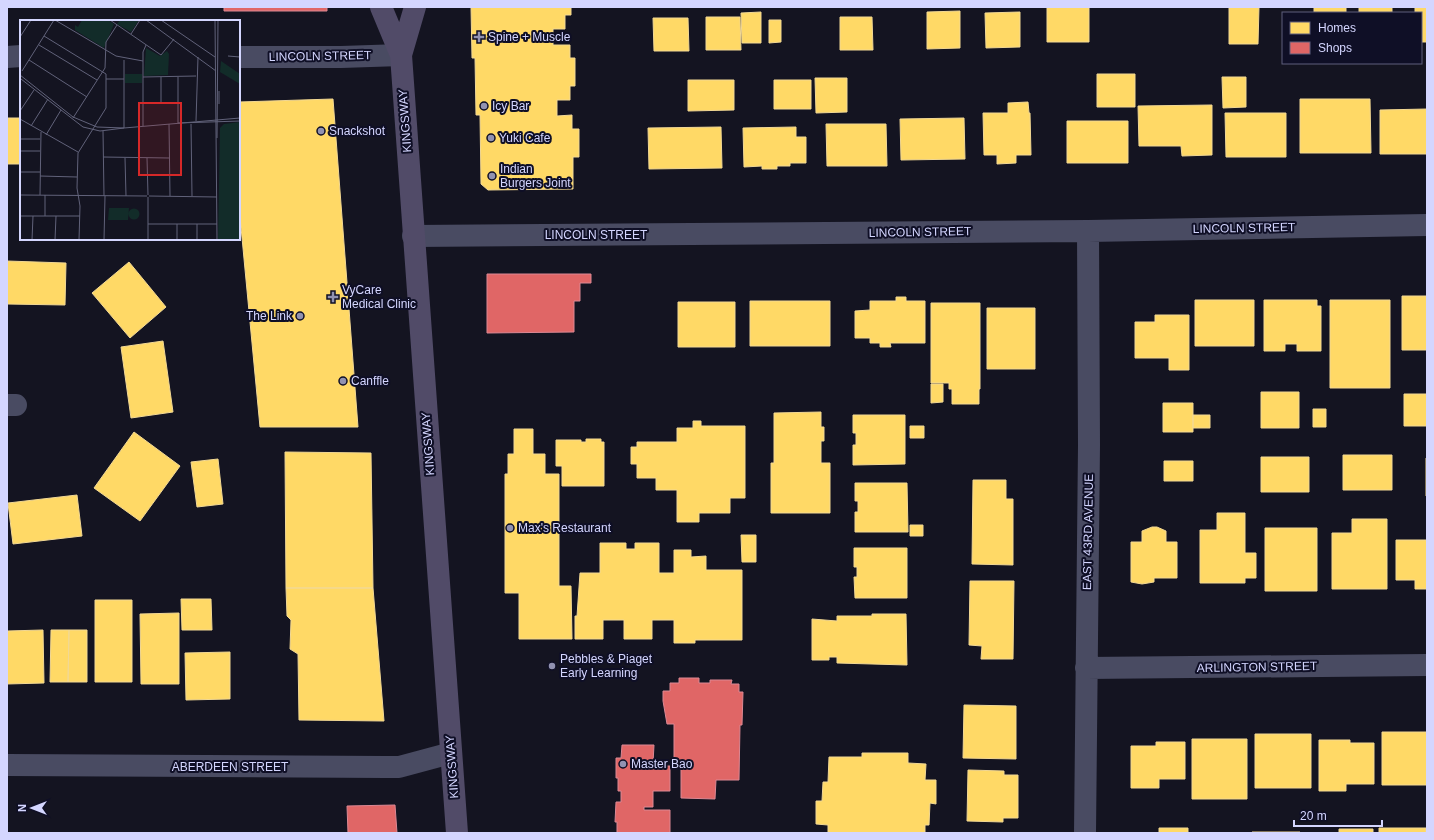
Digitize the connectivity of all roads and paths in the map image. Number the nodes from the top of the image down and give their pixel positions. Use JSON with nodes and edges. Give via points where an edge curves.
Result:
{"nodes":[{"id":1,"x":381,"y":7,"type":"edge"},
{"id":2,"x":415,"y":7,"type":"edge"},
{"id":3,"x":401,"y":55,"type":"junction"},
{"id":4,"x":7,"y":56,"type":"edge"},
{"id":5,"x":20,"y":56,"type":"edge"},
{"id":6,"x":240,"y":57,"type":"edge"},
{"id":7,"x":1427,"y":225,"type":"edge"},
{"id":8,"x":1088,"y":231,"type":"junction"},
{"id":9,"x":412,"y":236,"type":"junction"},
{"id":10,"x":1427,"y":665,"type":"edge"},
{"id":11,"x":1086,"y":668,"type":"junction"},
{"id":12,"x":451,"y":753,"type":"junction"},
{"id":13,"x":7,"y":765,"type":"edge"},
{"id":14,"x":457,"y":833,"type":"edge"},
{"id":15,"x":1085,"y":833,"type":"edge"}],
"edges":[{"from":1,"to":3,"type":"main road","name":"KINGSWAY"},
{"from":2,"to":3,"type":"main road","name":"KINGSWAY"},
{"from":3,"to":6,"type":"street","name":"LINCOLN STREET"},
{"from":3,"to":9,"type":"main road","name":"KINGSWAY"},
{"from":4,"to":5,"type":"street"},
{"from":7,"to":8,"type":"street","name":"LINCOLN STREET"},
{"from":8,"to":9,"type":"street","name":"LINCOLN STREET"},
{"from":8,"to":11,"type":"street","name":"EAST 43RD AVENUE"},
{"from":9,"to":12,"type":"main road","name":"KINGSWAY"},
{"from":10,"to":11,"type":"street","name":"ARLINGTON STREET"},
{"from":11,"to":15,"type":"street","name":"EAST 43RD AVENUE"},
{"from":12,"to":13,"type":"street","name":"ABERDEEN STREET","via":[[399,767]]},
{"from":12,"to":14,"type":"main road","name":"KINGSWAY"}]}
